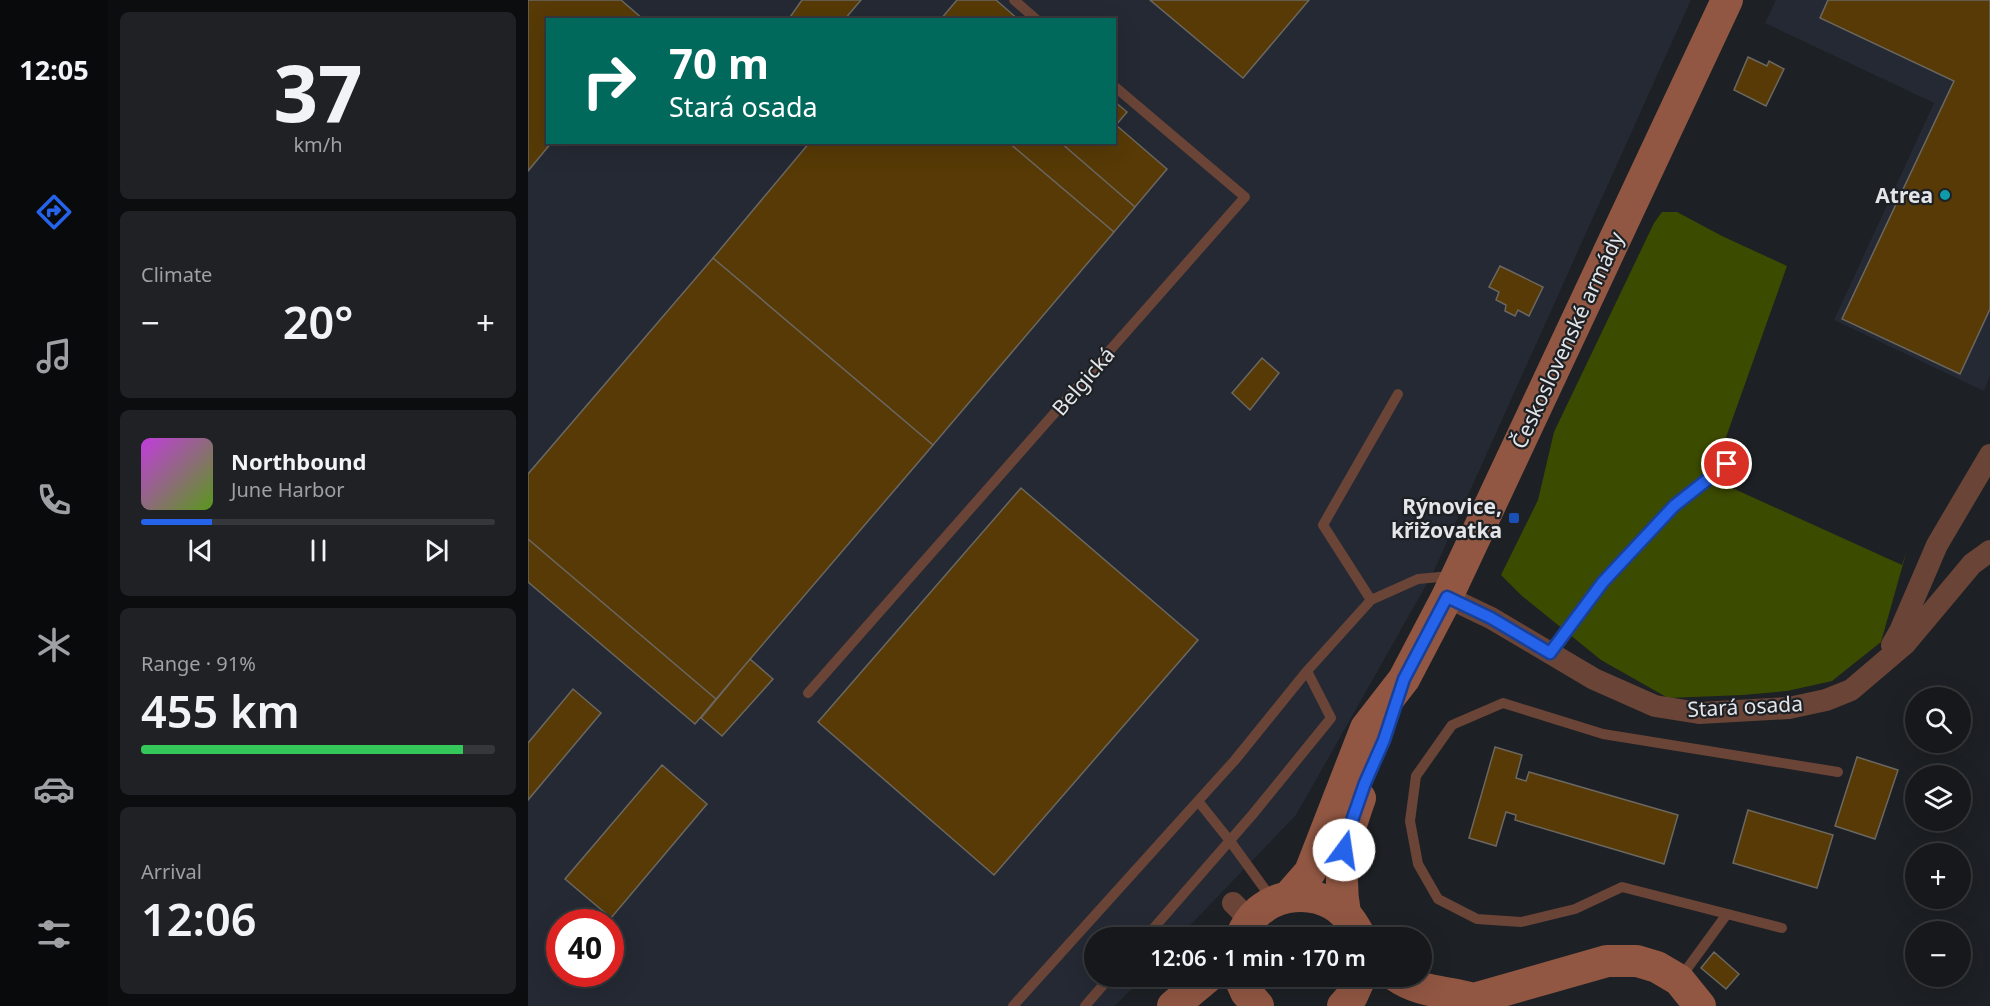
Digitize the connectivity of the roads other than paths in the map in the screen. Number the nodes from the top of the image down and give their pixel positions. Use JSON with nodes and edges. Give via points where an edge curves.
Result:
{"nodes":[{"id":1,"x":1014,"y":0,"type":"edge"},
{"id":2,"x":1727,"y":0,"type":"edge"},
{"id":3,"x":1035,"y":18,"type":"edge"},
{"id":4,"x":1116,"y":88,"type":"edge"},
{"id":5,"x":1398,"y":394,"type":"dead end"},
{"id":6,"x":1990,"y":455,"type":"edge"},
{"id":7,"x":1727,"y":464,"type":"dead end"},
{"id":8,"x":1990,"y":551,"type":"edge"},
{"id":9,"x":1452,"y":586,"type":"junction"},
{"id":10,"x":1371,"y":600,"type":"junction"},
{"id":11,"x":1550,"y":653,"type":"junction"},
{"id":12,"x":1879,"y":666,"type":"junction"},
{"id":13,"x":1307,"y":671,"type":"junction"},
{"id":14,"x":1404,"y":679,"type":"junction"},
{"id":15,"x":808,"y":693,"type":"dead end"},
{"id":16,"x":1838,"y":772,"type":"dead end"},
{"id":17,"x":1197,"y":801,"type":"junction"},
{"id":18,"x":1230,"y":841,"type":"junction"},
{"id":19,"x":1281,"y":899,"type":"junction"},
{"id":20,"x":1726,"y":914,"type":"junction"},
{"id":21,"x":1241,"y":920,"type":"edge"},
{"id":22,"x":1353,"y":925,"type":"edge"},
{"id":23,"x":1155,"y":927,"type":"edge"},
{"id":24,"x":1782,"y":928,"type":"dead end"},
{"id":25,"x":1679,"y":980,"type":"junction"},
{"id":26,"x":1101,"y":987,"type":"edge"},
{"id":27,"x":1196,"y":987,"type":"edge"},
{"id":28,"x":1244,"y":987,"type":"edge"},
{"id":29,"x":1356,"y":987,"type":"edge"},
{"id":30,"x":1415,"y":987,"type":"edge"},
{"id":31,"x":1468,"y":1003,"type":"edge"},
{"id":32,"x":1013,"y":1006,"type":"edge"},
{"id":33,"x":1085,"y":1006,"type":"edge"},
{"id":34,"x":1173,"y":1006,"type":"edge"},
{"id":35,"x":1248,"y":1006,"type":"edge"},
{"id":36,"x":1343,"y":1006,"type":"edge"},
{"id":37,"x":1700,"y":1006,"type":"edge"}],
"edges":[{"from":1,"to":3,"type":"lane"},
{"from":2,"to":9,"type":"street","name":"Československé armády"},
{"from":4,"to":15,"type":"lane","name":"Belgická","via":[[1245,197]]},
{"from":5,"to":10,"type":"lane","via":[[1323,525]]},
{"from":6,"to":12,"type":"street","name":"Stará osada","via":[[1937,544],[1900,631]]},
{"from":7,"to":11,"type":"lane","via":[[1674,506],[1603,582]]},
{"from":8,"to":12,"type":"street","name":"Stará osada","via":[[1972,564],[1905,644]]},
{"from":9,"to":10,"type":"lane","via":[[1418,579]]},
{"from":9,"to":11,"type":"street","name":"Stará osada","via":[[1491,618]]},
{"from":9,"to":14,"type":"street","name":"Československé armády"},
{"from":10,"to":13,"type":"lane"},
{"from":11,"to":12,"type":"street","name":"Stará osada","via":[[1594,679],[1655,706],[1699,713],[1789,708],[1826,700],[1851,690]]},
{"from":13,"to":17,"type":"lane"},
{"from":13,"to":18,"type":"lane","via":[[1331,718]]},
{"from":14,"to":19,"type":"street","name":"Československé armády","via":[[1366,728],[1310,872]]},
{"from":14,"to":22,"type":"street","name":"Československé armády","via":[[1347,835],[1341,890]]},
{"from":16,"to":20,"type":"lane","via":[[1603,734],[1503,703],[1452,725],[1416,776],[1410,821],[1418,864],[1438,898],[1477,919],[1521,922],[1575,909],[1622,887]]},
{"from":17,"to":18,"type":"lane"},
{"from":17,"to":32,"type":"lane"},
{"from":18,"to":19,"type":"lane"},
{"from":18,"to":23,"type":"lane"},
{"from":19,"to":21,"type":"street","name":"Československé armády"},
{"from":19,"to":22,"type":"street","via":[[1304,895],[1319,898],[1333,904]]},
{"from":20,"to":24,"type":"lane"},
{"from":20,"to":25,"type":"lane"},
{"from":25,"to":31,"type":"street","via":[[1637,961],[1607,961]]},
{"from":25,"to":37,"type":"street"},
{"from":26,"to":33,"type":"lane"},
{"from":27,"to":34,"type":"street"},
{"from":28,"to":35,"type":"street"},
{"from":29,"to":36,"type":"street"},
{"from":30,"to":31,"type":"street","via":[[1459,994]]}]}
